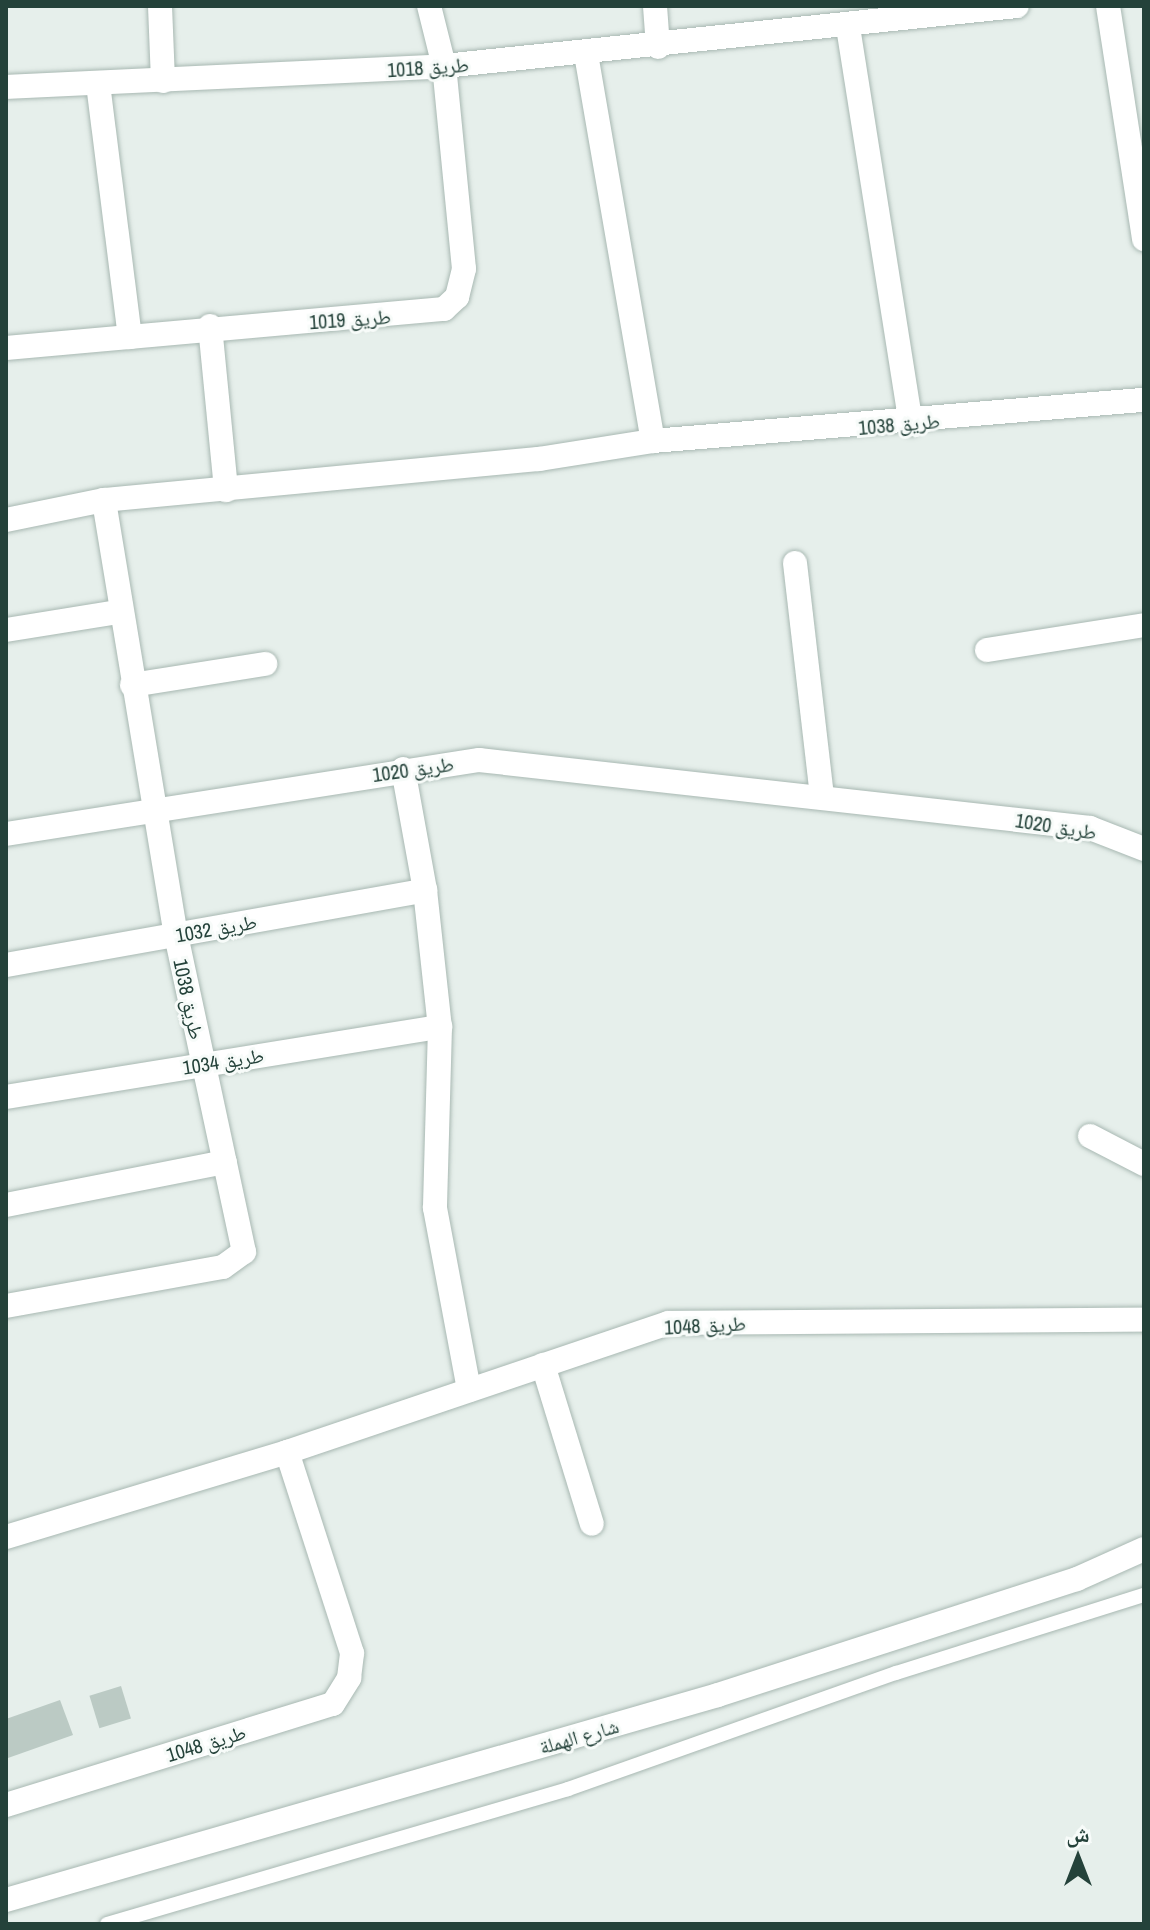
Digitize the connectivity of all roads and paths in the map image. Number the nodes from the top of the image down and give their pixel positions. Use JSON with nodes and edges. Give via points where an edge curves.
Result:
{"nodes":[{"id":1,"x":160,"y":6,"type":"edge"},
{"id":2,"x":429,"y":6,"type":"edge"},
{"id":3,"x":655,"y":6,"type":"edge"},
{"id":4,"x":1017,"y":6,"type":"edge"},
{"id":5,"x":1108,"y":6,"type":"edge"},
{"id":6,"x":848,"y":27,"type":"junction"},
{"id":7,"x":658,"y":47,"type":"junction"},
{"id":8,"x":586,"y":54,"type":"junction"},
{"id":9,"x":444,"y":66,"type":"junction"},
{"id":10,"x":163,"y":81,"type":"junction"},
{"id":11,"x":98,"y":84,"type":"junction"},
{"id":12,"x":6,"y":87,"type":"edge"},
{"id":13,"x":1144,"y":239,"type":"edge"},
{"id":14,"x":210,"y":326,"type":"junction"},
{"id":15,"x":130,"y":337,"type":"junction"},
{"id":16,"x":6,"y":348,"type":"edge"},
{"id":17,"x":1144,"y":400,"type":"edge"},
{"id":18,"x":911,"y":424,"type":"junction"},
{"id":19,"x":653,"y":441,"type":"junction"},
{"id":20,"x":226,"y":490,"type":"junction"},
{"id":21,"x":104,"y":500,"type":"junction"},
{"id":22,"x":6,"y":520,"type":"edge"},
{"id":23,"x":795,"y":563,"type":"dead end"},
{"id":24,"x":119,"y":612,"type":"junction"},
{"id":25,"x":1144,"y":625,"type":"edge"},
{"id":26,"x":6,"y":630,"type":"edge"},
{"id":27,"x":987,"y":650,"type":"dead end"},
{"id":28,"x":265,"y":664,"type":"dead end"},
{"id":29,"x":132,"y":685,"type":"junction"},
{"id":30,"x":403,"y":769,"type":"junction"},
{"id":31,"x":822,"y":797,"type":"junction"},
{"id":32,"x":155,"y":812,"type":"junction"},
{"id":33,"x":6,"y":834,"type":"edge"},
{"id":34,"x":1144,"y":849,"type":"edge"},
{"id":35,"x":425,"y":890,"type":"junction"},
{"id":36,"x":176,"y":936,"type":"junction"},
{"id":37,"x":6,"y":965,"type":"edge"},
{"id":38,"x":440,"y":1027,"type":"junction"},
{"id":39,"x":203,"y":1064,"type":"junction"},
{"id":40,"x":6,"y":1097,"type":"edge"},
{"id":41,"x":1090,"y":1136,"type":"dead end"},
{"id":42,"x":225,"y":1162,"type":"junction"},
{"id":43,"x":1144,"y":1164,"type":"edge"},
{"id":44,"x":6,"y":1205,"type":"edge"},
{"id":45,"x":6,"y":1306,"type":"edge"},
{"id":46,"x":1144,"y":1320,"type":"edge"},
{"id":47,"x":543,"y":1365,"type":"junction"},
{"id":48,"x":469,"y":1390,"type":"junction"},
{"id":49,"x":287,"y":1452,"type":"junction"},
{"id":50,"x":592,"y":1524,"type":"dead end"},
{"id":51,"x":6,"y":1537,"type":"edge"},
{"id":52,"x":1144,"y":1549,"type":"edge"},
{"id":53,"x":1144,"y":1595,"type":"edge"},
{"id":54,"x":6,"y":1805,"type":"edge"},
{"id":55,"x":6,"y":1900,"type":"edge"},
{"id":56,"x":107,"y":1924,"type":"edge"}],
"edges":[{"from":1,"to":10,"type":"street"},
{"from":2,"to":9,"type":"street","name":"طريق 1019"},
{"from":3,"to":7,"type":"street"},
{"from":4,"to":6,"type":"street","name":"طريق 1018"},
{"from":5,"to":13,"type":"street"},
{"from":6,"to":7,"type":"street","name":"طريق 1018"},
{"from":6,"to":18,"type":"street"},
{"from":7,"to":8,"type":"street","name":"طريق 1018"},
{"from":8,"to":9,"type":"street","name":"طريق 1018"},
{"from":8,"to":19,"type":"street"},
{"from":9,"to":10,"type":"street","name":"طريق 1018"},
{"from":9,"to":14,"type":"street","name":"طريق 1019","via":[[464,269],[457,297],[428,314]]},
{"from":10,"to":11,"type":"street","name":"طريق 1018"},
{"from":11,"to":12,"type":"street","name":"طريق 1018"},
{"from":11,"to":15,"type":"street"},
{"from":14,"to":15,"type":"street","name":"طريق 1019"},
{"from":14,"to":20,"type":"street"},
{"from":15,"to":16,"type":"street","name":"طريق 1019"},
{"from":17,"to":18,"type":"street","name":"طريق 1038"},
{"from":18,"to":19,"type":"street","name":"طريق 1038"},
{"from":19,"to":20,"type":"street","name":"طريق 1038"},
{"from":20,"to":21,"type":"street","name":"طريق 1038"},
{"from":21,"to":22,"type":"street","name":"طريق 1038"},
{"from":21,"to":24,"type":"street","name":"طريق 1038"},
{"from":23,"to":31,"type":"street"},
{"from":24,"to":26,"type":"street"},
{"from":24,"to":29,"type":"street","name":"طريق 1038"},
{"from":25,"to":27,"type":"street"},
{"from":28,"to":29,"type":"street"},
{"from":29,"to":32,"type":"street","name":"طريق 1038"},
{"from":30,"to":31,"type":"street","name":"طريق 1020","via":[[522,762]]},
{"from":30,"to":32,"type":"street","name":"طريق 1020"},
{"from":30,"to":35,"type":"street"},
{"from":31,"to":34,"type":"street","name":"طريق 1020","via":[[1090,828]]},
{"from":32,"to":33,"type":"street","name":"طريق 1020"},
{"from":32,"to":36,"type":"street","name":"طريق 1038"},
{"from":35,"to":36,"type":"street","name":"طريق 1032"},
{"from":35,"to":38,"type":"street"},
{"from":36,"to":37,"type":"street","name":"طريق 1032"},
{"from":36,"to":39,"type":"street","name":"طريق 1038"},
{"from":38,"to":39,"type":"street","name":"طريق 1034"},
{"from":38,"to":48,"type":"street","via":[[435,1208]]},
{"from":39,"to":40,"type":"street","name":"طريق 1034"},
{"from":39,"to":42,"type":"street","name":"طريق 1038"},
{"from":41,"to":43,"type":"street"},
{"from":42,"to":44,"type":"street"},
{"from":42,"to":45,"type":"street","name":"طريق 1038","via":[[242,1233],[244,1252],[237,1261]]},
{"from":46,"to":47,"type":"street","name":"طريق 1048","via":[[668,1323]]},
{"from":47,"to":48,"type":"street","name":"طريق 1048"},
{"from":47,"to":50,"type":"street"},
{"from":48,"to":49,"type":"street","name":"طريق 1048"},
{"from":49,"to":51,"type":"street","name":"طريق 1048"},
{"from":49,"to":54,"type":"street","name":"طريق 1048","via":[[352,1653],[349,1678],[333,1704]]},
{"from":52,"to":55,"type":"street","name":"شارع الهملة","via":[[1077,1579],[718,1695]]},
{"from":53,"to":56,"type":"lane","via":[[896,1673],[568,1789]]}]}
